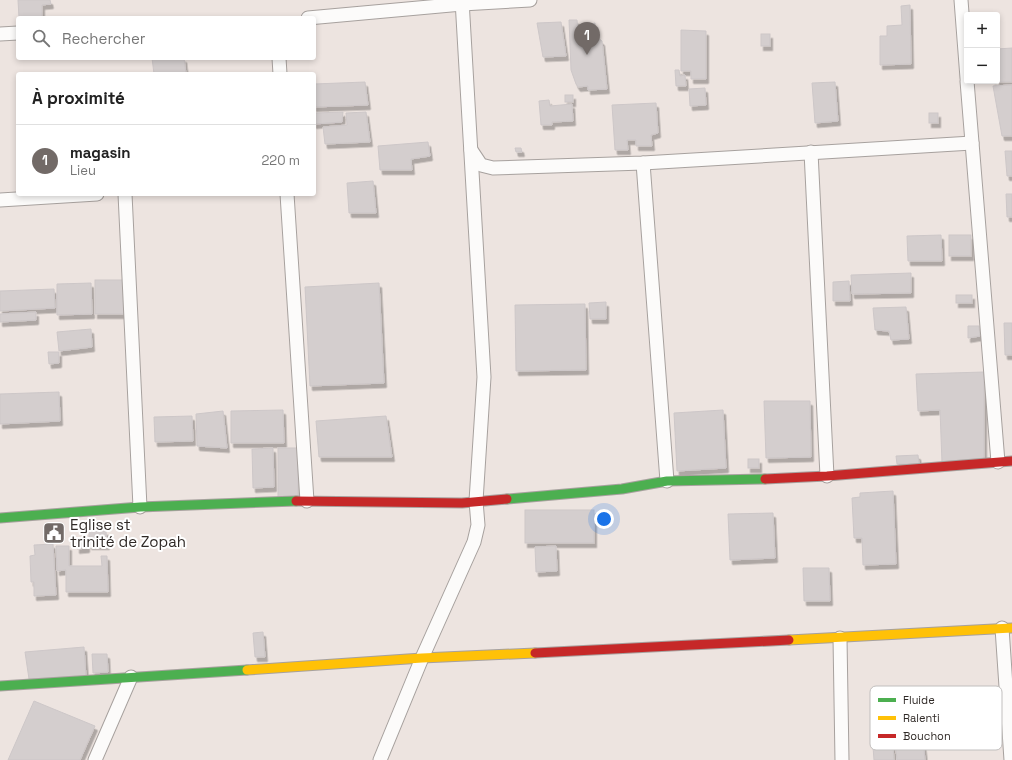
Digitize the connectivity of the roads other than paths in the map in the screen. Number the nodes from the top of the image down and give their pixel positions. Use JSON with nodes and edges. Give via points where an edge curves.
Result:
{"nodes":[{"id":1,"x":530,"y":0,"type":"edge"},
{"id":2,"x":961,"y":0,"type":"edge"},
{"id":3,"x":462,"y":2,"type":"edge"},
{"id":4,"x":316,"y":17,"type":"edge"},
{"id":5,"x":16,"y":33,"type":"edge"},
{"id":6,"x":0,"y":34,"type":"edge"},
{"id":7,"x":965,"y":48,"type":"edge"},
{"id":8,"x":279,"y":60,"type":"edge"},
{"id":9,"x":280,"y":72,"type":"edge"},
{"id":10,"x":967,"y":84,"type":"edge"},
{"id":11,"x":972,"y":142,"type":"junction"},
{"id":12,"x":471,"y":150,"type":"junction"},
{"id":13,"x":811,"y":152,"type":"junction"},
{"id":14,"x":643,"y":163,"type":"junction"},
{"id":15,"x":65,"y":196,"type":"edge"},
{"id":16,"x":125,"y":196,"type":"edge"},
{"id":17,"x":287,"y":196,"type":"edge"},
{"id":18,"x":0,"y":200,"type":"edge"},
{"id":19,"x":1012,"y":461,"type":"edge"},
{"id":20,"x":998,"y":462,"type":"junction"},
{"id":21,"x":827,"y":476,"type":"junction"},
{"id":22,"x":666,"y":481,"type":"junction"},
{"id":23,"x":307,"y":500,"type":"junction"},
{"id":24,"x":476,"y":501,"type":"junction"},
{"id":25,"x":140,"y":507,"type":"junction"},
{"id":26,"x":0,"y":518,"type":"edge"},
{"id":27,"x":1007,"y":628,"type":"edge"},
{"id":28,"x":840,"y":638,"type":"junction"},
{"id":29,"x":422,"y":658,"type":"junction"},
{"id":30,"x":131,"y":678,"type":"junction"},
{"id":31,"x":0,"y":686,"type":"edge"},
{"id":32,"x":95,"y":760,"type":"edge"},
{"id":33,"x":380,"y":760,"type":"edge"},
{"id":34,"x":842,"y":760,"type":"edge"},
{"id":35,"x":1011,"y":760,"type":"edge"}],
"edges":[{"from":1,"to":3,"type":"street"},
{"from":2,"to":7,"type":"street"},
{"from":3,"to":4,"type":"street"},
{"from":3,"to":12,"type":"street"},
{"from":5,"to":6,"type":"street"},
{"from":8,"to":9,"type":"street"},
{"from":10,"to":11,"type":"street"},
{"from":11,"to":13,"type":"street"},
{"from":11,"to":20,"type":"street"},
{"from":12,"to":14,"type":"street","via":[[482,165],[493,168]]},
{"from":12,"to":24,"type":"street","via":[[484,377]]},
{"from":13,"to":14,"type":"street"},
{"from":13,"to":21,"type":"street"},
{"from":14,"to":22,"type":"street"},
{"from":15,"to":18,"type":"street"},
{"from":16,"to":25,"type":"street"},
{"from":17,"to":23,"type":"street"},
{"from":19,"to":20,"type":"street"},
{"from":20,"to":21,"type":"street"},
{"from":21,"to":22,"type":"street"},
{"from":22,"to":24,"type":"street","via":[[622,489]]},
{"from":23,"to":24,"type":"street","via":[[448,503]]},
{"from":23,"to":25,"type":"street"},
{"from":24,"to":29,"type":"street","via":[[478,525],[474,542]]},
{"from":25,"to":26,"type":"street"},
{"from":27,"to":28,"type":"street"},
{"from":27,"to":35,"type":"street"},
{"from":28,"to":29,"type":"street"},
{"from":28,"to":34,"type":"street"},
{"from":29,"to":30,"type":"street"},
{"from":29,"to":33,"type":"street"},
{"from":30,"to":31,"type":"street"},
{"from":30,"to":32,"type":"street"}]}
